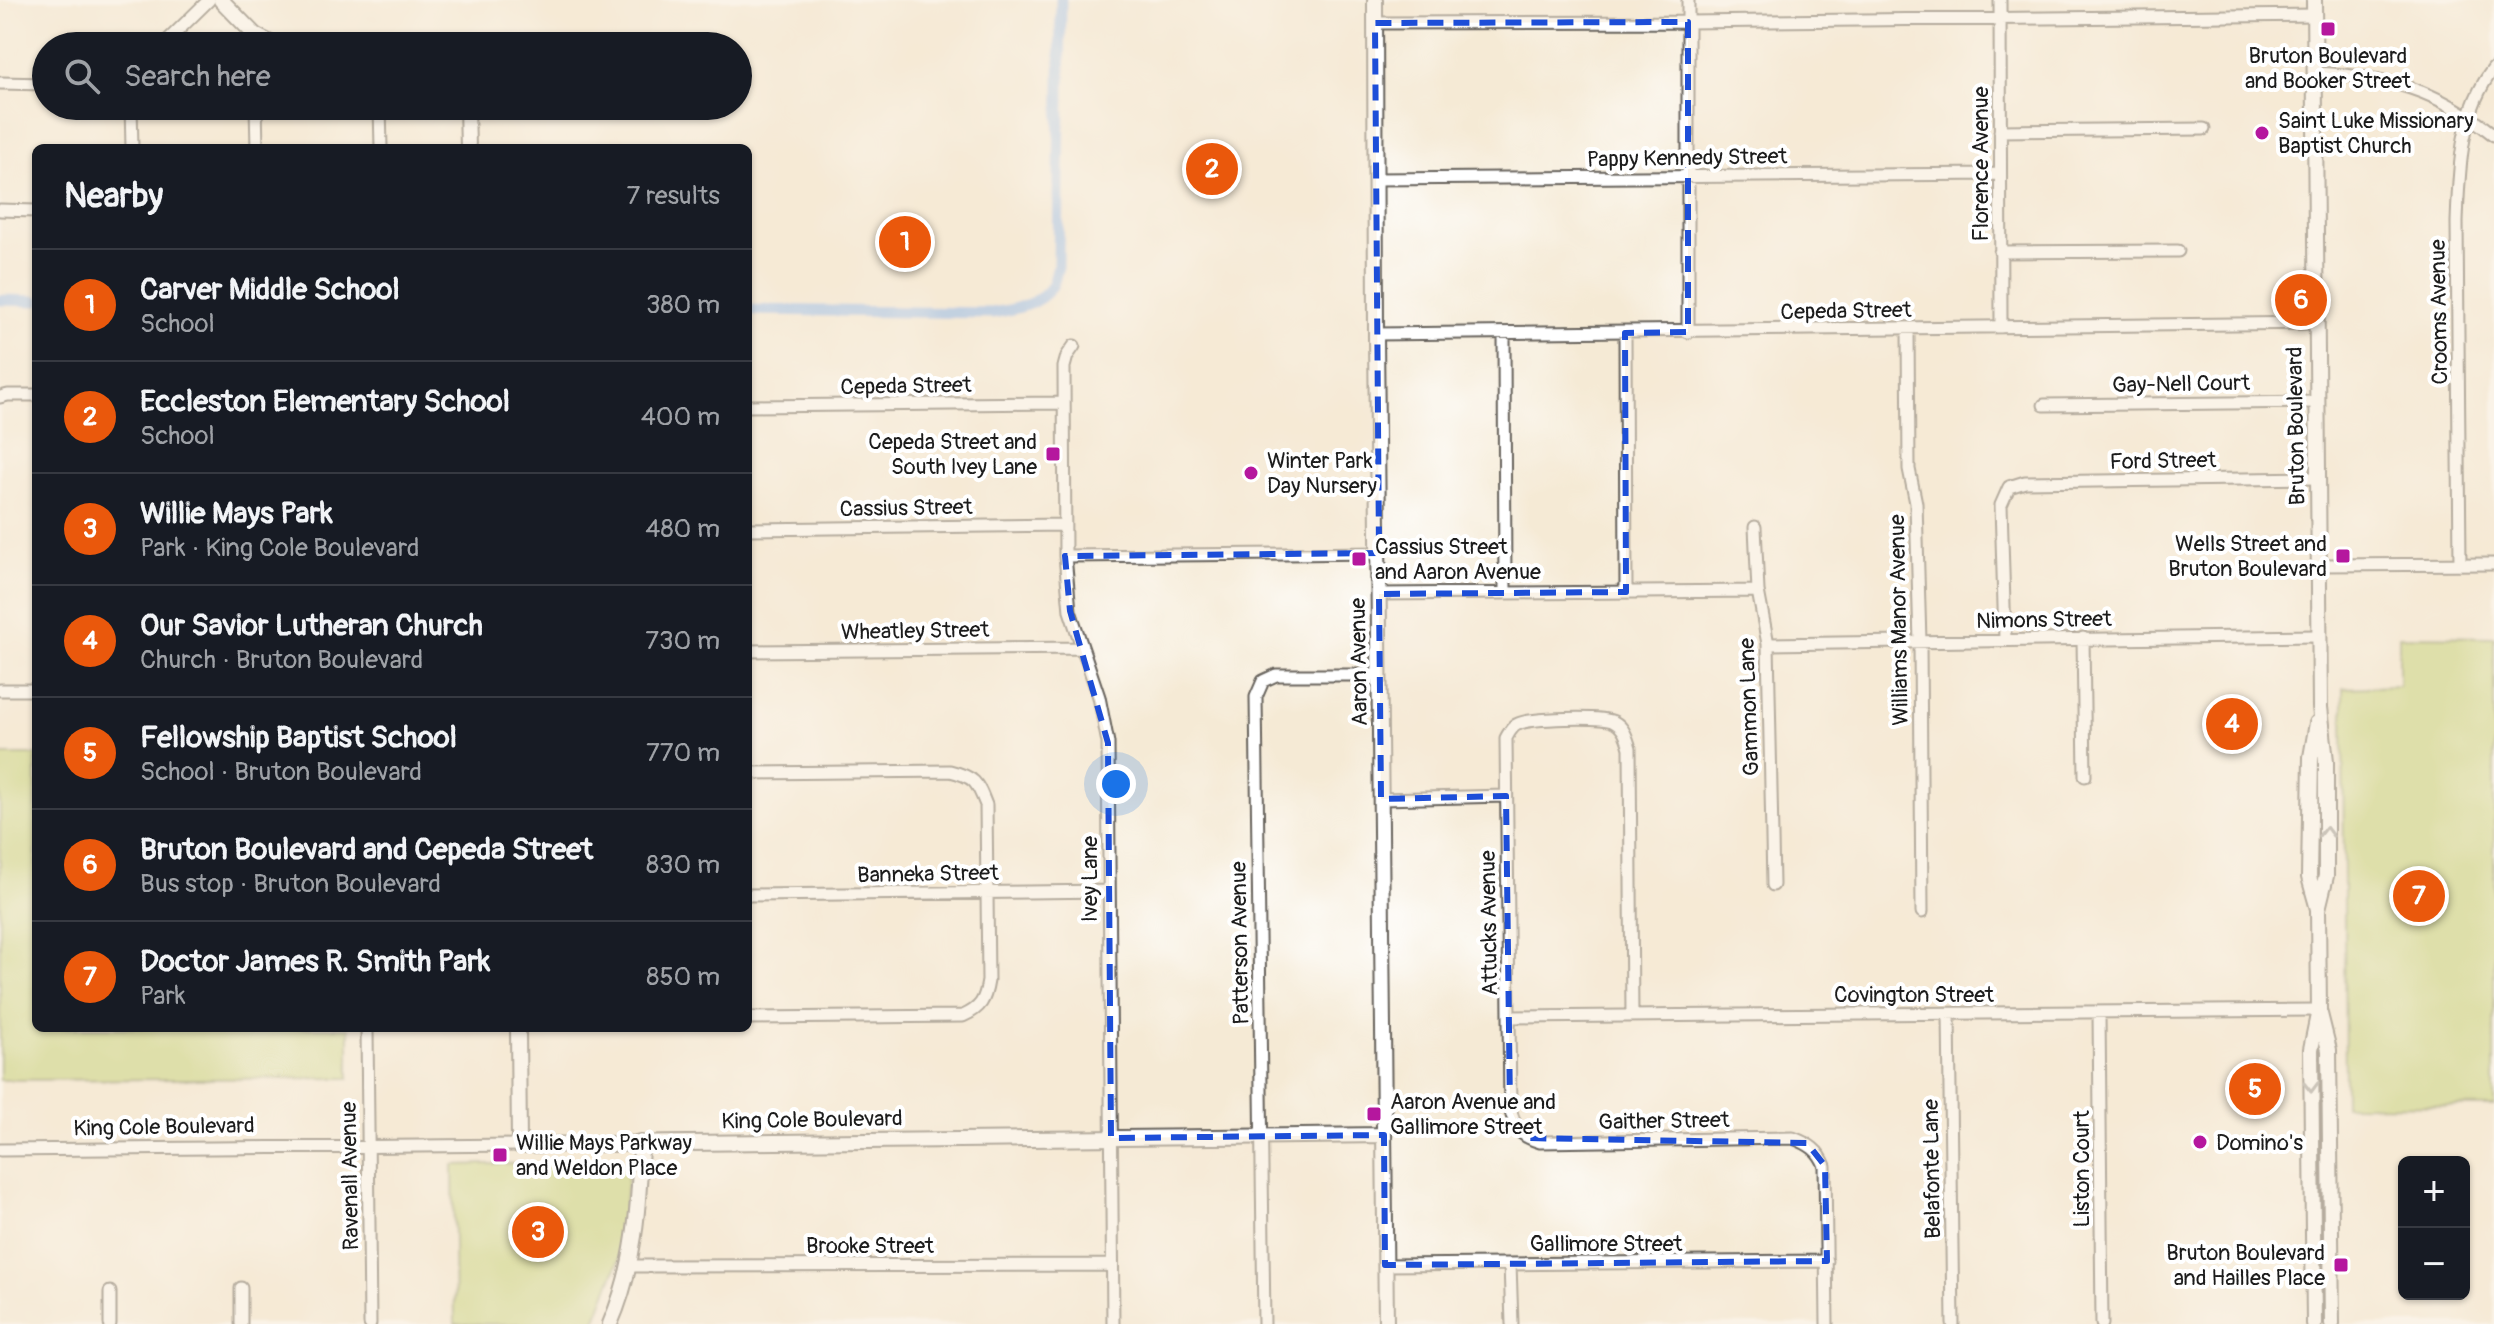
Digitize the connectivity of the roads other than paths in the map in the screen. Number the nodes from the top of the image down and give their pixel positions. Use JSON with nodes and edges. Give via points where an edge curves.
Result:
{"nodes":[{"id":1,"x":209,"y":0,"type":"edge"},
{"id":2,"x":221,"y":0,"type":"edge"},
{"id":3,"x":1375,"y":0,"type":"edge"},
{"id":4,"x":1688,"y":0,"type":"edge"},
{"id":5,"x":2000,"y":0,"type":"edge"},
{"id":6,"x":2314,"y":7,"type":"edge"},
{"id":7,"x":2001,"y":18,"type":"junction"},
{"id":8,"x":1688,"y":22,"type":"junction"},
{"id":9,"x":1375,"y":23,"type":"junction"},
{"id":10,"x":176,"y":32,"type":"edge"},
{"id":11,"x":248,"y":32,"type":"edge"},
{"id":12,"x":2494,"y":68,"type":"edge"},
{"id":13,"x":2314,"y":73,"type":"junction"},
{"id":14,"x":0,"y":83,"type":"edge"},
{"id":15,"x":32,"y":84,"type":"edge"},
{"id":16,"x":2469,"y":115,"type":"junction"},
{"id":17,"x":131,"y":120,"type":"edge"},
{"id":18,"x":256,"y":120,"type":"edge"},
{"id":19,"x":380,"y":120,"type":"edge"},
{"id":20,"x":467,"y":120,"type":"edge"},
{"id":21,"x":2204,"y":129,"type":"dead end"},
{"id":22,"x":2000,"y":131,"type":"junction"},
{"id":23,"x":2494,"y":135,"type":"edge"},
{"id":24,"x":132,"y":144,"type":"edge"},
{"id":25,"x":257,"y":144,"type":"edge"},
{"id":26,"x":381,"y":144,"type":"edge"},
{"id":27,"x":468,"y":144,"type":"edge"},
{"id":28,"x":2000,"y":174,"type":"junction"},
{"id":29,"x":1687,"y":177,"type":"junction"},
{"id":30,"x":1375,"y":179,"type":"junction"},
{"id":31,"x":0,"y":210,"type":"edge"},
{"id":32,"x":32,"y":211,"type":"edge"},
{"id":33,"x":2178,"y":251,"type":"dead end"},
{"id":34,"x":2000,"y":252,"type":"junction"},
{"id":35,"x":2316,"y":323,"type":"junction"},
{"id":36,"x":2001,"y":327,"type":"junction"},
{"id":37,"x":1908,"y":329,"type":"junction"},
{"id":38,"x":1688,"y":332,"type":"junction"},
{"id":39,"x":1504,"y":333,"type":"junction"},
{"id":40,"x":1625,"y":333,"type":"junction"},
{"id":41,"x":1376,"y":334,"type":"junction"},
{"id":42,"x":1074,"y":346,"type":"dead end"},
{"id":43,"x":32,"y":395,"type":"edge"},
{"id":44,"x":0,"y":397,"type":"edge"},
{"id":45,"x":2317,"y":402,"type":"junction"},
{"id":46,"x":1064,"y":403,"type":"junction"},
{"id":47,"x":2044,"y":405,"type":"dead end"},
{"id":48,"x":752,"y":406,"type":"edge"},
{"id":49,"x":2318,"y":478,"type":"junction"},
{"id":50,"x":1064,"y":525,"type":"junction"},
{"id":51,"x":1755,"y":527,"type":"dead end"},
{"id":52,"x":752,"y":529,"type":"edge"},
{"id":53,"x":1379,"y":553,"type":"junction"},
{"id":54,"x":1065,"y":556,"type":"junction"},
{"id":55,"x":2460,"y":564,"type":"junction"},
{"id":56,"x":2494,"y":564,"type":"edge"},
{"id":57,"x":2319,"y":565,"type":"junction"},
{"id":58,"x":1758,"y":591,"type":"junction"},
{"id":59,"x":1626,"y":592,"type":"junction"},
{"id":60,"x":1505,"y":593,"type":"junction"},
{"id":61,"x":1379,"y":594,"type":"junction"},
{"id":62,"x":2319,"y":636,"type":"junction"},
{"id":63,"x":2083,"y":638,"type":"junction"},
{"id":64,"x":2005,"y":639,"type":"junction"},
{"id":65,"x":1920,"y":642,"type":"junction"},
{"id":66,"x":1768,"y":644,"type":"junction"},
{"id":67,"x":1082,"y":648,"type":"junction"},
{"id":68,"x":752,"y":651,"type":"edge"},
{"id":69,"x":1380,"y":675,"type":"junction"},
{"id":70,"x":0,"y":690,"type":"edge"},
{"id":71,"x":32,"y":690,"type":"edge"},
{"id":72,"x":752,"y":773,"type":"edge"},
{"id":73,"x":2085,"y":776,"type":"dead end"},
{"id":74,"x":1506,"y":796,"type":"junction"},
{"id":75,"x":1381,"y":799,"type":"junction"},
{"id":76,"x":1773,"y":885,"type":"dead end"},
{"id":77,"x":1109,"y":891,"type":"junction"},
{"id":78,"x":987,"y":892,"type":"junction"},
{"id":79,"x":752,"y":895,"type":"edge"},
{"id":80,"x":1922,"y":912,"type":"dead end"},
{"id":81,"x":2319,"y":1010,"type":"junction"},
{"id":82,"x":2099,"y":1013,"type":"junction"},
{"id":83,"x":1949,"y":1014,"type":"junction"},
{"id":84,"x":1632,"y":1016,"type":"junction"},
{"id":85,"x":1509,"y":1017,"type":"junction"},
{"id":86,"x":752,"y":1018,"type":"edge"},
{"id":87,"x":367,"y":1032,"type":"edge"},
{"id":88,"x":518,"y":1032,"type":"edge"},
{"id":89,"x":1510,"y":1108,"type":"joint"},
{"id":90,"x":1384,"y":1135,"type":"junction"},
{"id":91,"x":1261,"y":1136,"type":"junction"},
{"id":92,"x":1111,"y":1138,"type":"junction"},
{"id":93,"x":641,"y":1143,"type":"junction"},
{"id":94,"x":519,"y":1145,"type":"junction"},
{"id":95,"x":369,"y":1146,"type":"junction"},
{"id":96,"x":0,"y":1150,"type":"edge"},
{"id":97,"x":2312,"y":1151,"type":"junction"},
{"id":98,"x":2330,"y":1151,"type":"junction"},
{"id":99,"x":2313,"y":1246,"type":"junction"},
{"id":100,"x":2331,"y":1246,"type":"junction"},
{"id":101,"x":1827,"y":1261,"type":"junction"},
{"id":102,"x":1510,"y":1264,"type":"junction"},
{"id":103,"x":1112,"y":1265,"type":"junction"},
{"id":104,"x":1385,"y":1265,"type":"junction"},
{"id":105,"x":628,"y":1266,"type":"junction"},
{"id":106,"x":241,"y":1288,"type":"dead end"},
{"id":107,"x":110,"y":1292,"type":"dead end"},
{"id":108,"x":110,"y":1324,"type":"edge"},
{"id":109,"x":241,"y":1324,"type":"edge"},
{"id":110,"x":370,"y":1324,"type":"edge"},
{"id":111,"x":610,"y":1324,"type":"edge"},
{"id":112,"x":1113,"y":1324,"type":"edge"},
{"id":113,"x":1264,"y":1324,"type":"edge"},
{"id":114,"x":1386,"y":1324,"type":"edge"},
{"id":115,"x":1512,"y":1324,"type":"edge"},
{"id":116,"x":1827,"y":1324,"type":"edge"},
{"id":117,"x":1953,"y":1324,"type":"edge"},
{"id":118,"x":2102,"y":1324,"type":"edge"},
{"id":119,"x":2314,"y":1324,"type":"edge"},
{"id":120,"x":2332,"y":1324,"type":"edge"}],
"edges":[{"from":1,"to":10,"type":"street"},
{"from":2,"to":11,"type":"street"},
{"from":3,"to":9,"type":"street","name":"Aaron Avenue"},
{"from":4,"to":8,"type":"street"},
{"from":5,"to":7,"type":"street","name":"Florence Avenue"},
{"from":6,"to":7,"type":"street"},
{"from":6,"to":13,"type":"street","name":"Bruton Boulevard"},
{"from":7,"to":8,"type":"street"},
{"from":7,"to":22,"type":"street","name":"Florence Avenue"},
{"from":8,"to":9,"type":"street"},
{"from":8,"to":29,"type":"street"},
{"from":9,"to":30,"type":"street","name":"Aaron Avenue"},
{"from":12,"to":16,"type":"street","name":"Crooms Avenue"},
{"from":13,"to":16,"type":"street","via":[[2392,82]]},
{"from":13,"to":35,"type":"street","name":"Bruton Boulevard"},
{"from":14,"to":15,"type":"street"},
{"from":16,"to":23,"type":"street"},
{"from":16,"to":55,"type":"street","name":"Crooms Avenue","via":[[2457,222]]},
{"from":17,"to":24,"type":"street"},
{"from":18,"to":25,"type":"street"},
{"from":19,"to":26,"type":"street"},
{"from":20,"to":27,"type":"street"},
{"from":21,"to":22,"type":"street"},
{"from":22,"to":28,"type":"street","name":"Florence Avenue"},
{"from":28,"to":29,"type":"street","name":"Pappy Kennedy Street"},
{"from":28,"to":34,"type":"street","name":"Florence Avenue"},
{"from":29,"to":30,"type":"street","name":"Pappy Kennedy Street"},
{"from":29,"to":38,"type":"street"},
{"from":30,"to":41,"type":"street","name":"Aaron Avenue"},
{"from":31,"to":32,"type":"street"},
{"from":33,"to":34,"type":"street"},
{"from":34,"to":36,"type":"street","name":"Florence Avenue"},
{"from":35,"to":36,"type":"street","name":"Cepeda Street"},
{"from":35,"to":45,"type":"street","name":"Bruton Boulevard"},
{"from":36,"to":37,"type":"street","name":"Cepeda Street"},
{"from":37,"to":38,"type":"street","name":"Cepeda Street"},
{"from":37,"to":65,"type":"street","name":"Williams Manor Avenue","via":[[1909,469],[1916,503]]},
{"from":38,"to":40,"type":"street","name":"Cepeda Street"},
{"from":39,"to":40,"type":"street","name":"Cepeda Street"},
{"from":39,"to":41,"type":"street","name":"Cepeda Street"},
{"from":39,"to":60,"type":"street"},
{"from":40,"to":59,"type":"street"},
{"from":41,"to":53,"type":"street","name":"Aaron Avenue"},
{"from":42,"to":46,"type":"street","name":"Ivey Lane","via":[[1064,367]]},
{"from":43,"to":44,"type":"street"},
{"from":45,"to":47,"type":"street","name":"Gay-Nell Court"},
{"from":45,"to":49,"type":"street","name":"Bruton Boulevard"},
{"from":46,"to":48,"type":"street","name":"Cepeda Street"},
{"from":46,"to":50,"type":"street","name":"Ivey Lane"},
{"from":49,"to":57,"type":"street","name":"Bruton Boulevard"},
{"from":49,"to":64,"type":"street","name":"Ford Street","via":[[2025,482],[2009,487],[2001,505]]},
{"from":50,"to":52,"type":"street","name":"Cassius Street"},
{"from":50,"to":54,"type":"street","name":"Ivey Lane"},
{"from":51,"to":58,"type":"street","name":"Gammon Lane"},
{"from":53,"to":54,"type":"street"},
{"from":53,"to":61,"type":"street","name":"Aaron Avenue"},
{"from":54,"to":67,"type":"street","name":"Ivey Lane","via":[[1070,611]]},
{"from":55,"to":56,"type":"street"},
{"from":55,"to":57,"type":"street"},
{"from":57,"to":62,"type":"street","name":"Bruton Boulevard"},
{"from":58,"to":59,"type":"street"},
{"from":58,"to":66,"type":"street","name":"Gammon Lane"},
{"from":59,"to":60,"type":"street"},
{"from":60,"to":61,"type":"street"},
{"from":61,"to":69,"type":"street","name":"Aaron Avenue"},
{"from":62,"to":63,"type":"street","name":"Nimons Street"},
{"from":62,"to":81,"type":"street","name":"Bruton Boulevard","via":[[2320,707],[2311,757],[2309,854],[2318,909]]},
{"from":63,"to":64,"type":"street","name":"Nimons Street"},
{"from":63,"to":73,"type":"street"},
{"from":64,"to":65,"type":"street","name":"Nimons Street"},
{"from":65,"to":66,"type":"street","name":"Nimons Street"},
{"from":65,"to":80,"type":"street","name":"Williams Manor Avenue"},
{"from":66,"to":76,"type":"street","name":"Gammon Lane"},
{"from":67,"to":68,"type":"street","name":"Wheatley Street"},
{"from":67,"to":77,"type":"street","name":"Ivey Lane","via":[[1108,743]]},
{"from":69,"to":75,"type":"street","name":"Aaron Avenue"},
{"from":69,"to":91,"type":"street","name":"Patterson Avenue","via":[[1276,675],[1263,681],[1256,697]]},
{"from":70,"to":71,"type":"street"},
{"from":72,"to":78,"type":"street","via":[[968,775],[986,805]]},
{"from":74,"to":75,"type":"street"},
{"from":74,"to":84,"type":"street","name":"Attucks Avenue","via":[[1506,738],[1515,725],[1603,719],[1616,722],[1626,734]]},
{"from":74,"to":85,"type":"street","name":"Attucks Avenue"},
{"from":75,"to":90,"type":"street","name":"Aaron Avenue"},
{"from":77,"to":78,"type":"street","name":"Banneka Street"},
{"from":77,"to":92,"type":"street","name":"Ivey Lane"},
{"from":78,"to":79,"type":"street","name":"Banneka Street"},
{"from":78,"to":86,"type":"street","via":[[988,981],[977,1009],[963,1016]]},
{"from":81,"to":82,"type":"street","name":"Covington Street"},
{"from":81,"to":97,"type":"street","name":"Bruton Boulevard","one_way":true,"via":[[2311,1049]]},
{"from":81,"to":98,"type":"street","name":"Bruton Boulevard","via":[[2329,1050]]},
{"from":82,"to":83,"type":"street","name":"Covington Street"},
{"from":82,"to":118,"type":"street","name":"Liston Court"},
{"from":83,"to":84,"type":"street","name":"Covington Street"},
{"from":83,"to":117,"type":"street","name":"Belafonte Lane"},
{"from":84,"to":85,"type":"street","name":"Covington Street"},
{"from":85,"to":89,"type":"street","name":"Attucks Avenue"},
{"from":87,"to":95,"type":"street","name":"Ravenall Avenue"},
{"from":88,"to":94,"type":"street"},
{"from":89,"to":101,"type":"street","name":"Gaither Street","via":[[1525,1138],[1540,1142],[1793,1138],[1807,1143],[1820,1153],[1825,1166]]},
{"from":90,"to":91,"type":"street","name":"King Cole Boulevard"},
{"from":90,"to":104,"type":"street","name":"Aaron Avenue"},
{"from":91,"to":92,"type":"street","name":"King Cole Boulevard"},
{"from":91,"to":113,"type":"street","name":"Patterson Avenue"},
{"from":92,"to":93,"type":"street","name":"King Cole Boulevard"},
{"from":92,"to":103,"type":"street","name":"Ivey Lane"},
{"from":93,"to":94,"type":"street","name":"King Cole Boulevard"},
{"from":93,"to":105,"type":"street"},
{"from":94,"to":95,"type":"street","name":"King Cole Boulevard"},
{"from":95,"to":96,"type":"street","name":"King Cole Boulevard"},
{"from":95,"to":110,"type":"street","name":"Ravenall Avenue"},
{"from":97,"to":98,"type":"street"},
{"from":97,"to":99,"type":"street","name":"Bruton Boulevard"},
{"from":98,"to":100,"type":"street","name":"Bruton Boulevard"},
{"from":99,"to":100,"type":"street"},
{"from":99,"to":119,"type":"street","name":"Bruton Boulevard"},
{"from":100,"to":120,"type":"street","name":"Bruton Boulevard"},
{"from":101,"to":102,"type":"street","name":"Gallimore Street"},
{"from":101,"to":116,"type":"street"},
{"from":102,"to":104,"type":"street","name":"Gallimore Street"},
{"from":102,"to":115,"type":"street"},
{"from":103,"to":105,"type":"street","name":"Brooke Street"},
{"from":103,"to":112,"type":"street","name":"Ivey Lane"},
{"from":104,"to":114,"type":"street","name":"Aaron Avenue"},
{"from":105,"to":111,"type":"street"},
{"from":106,"to":109,"type":"street"},
{"from":107,"to":108,"type":"street"}]}
